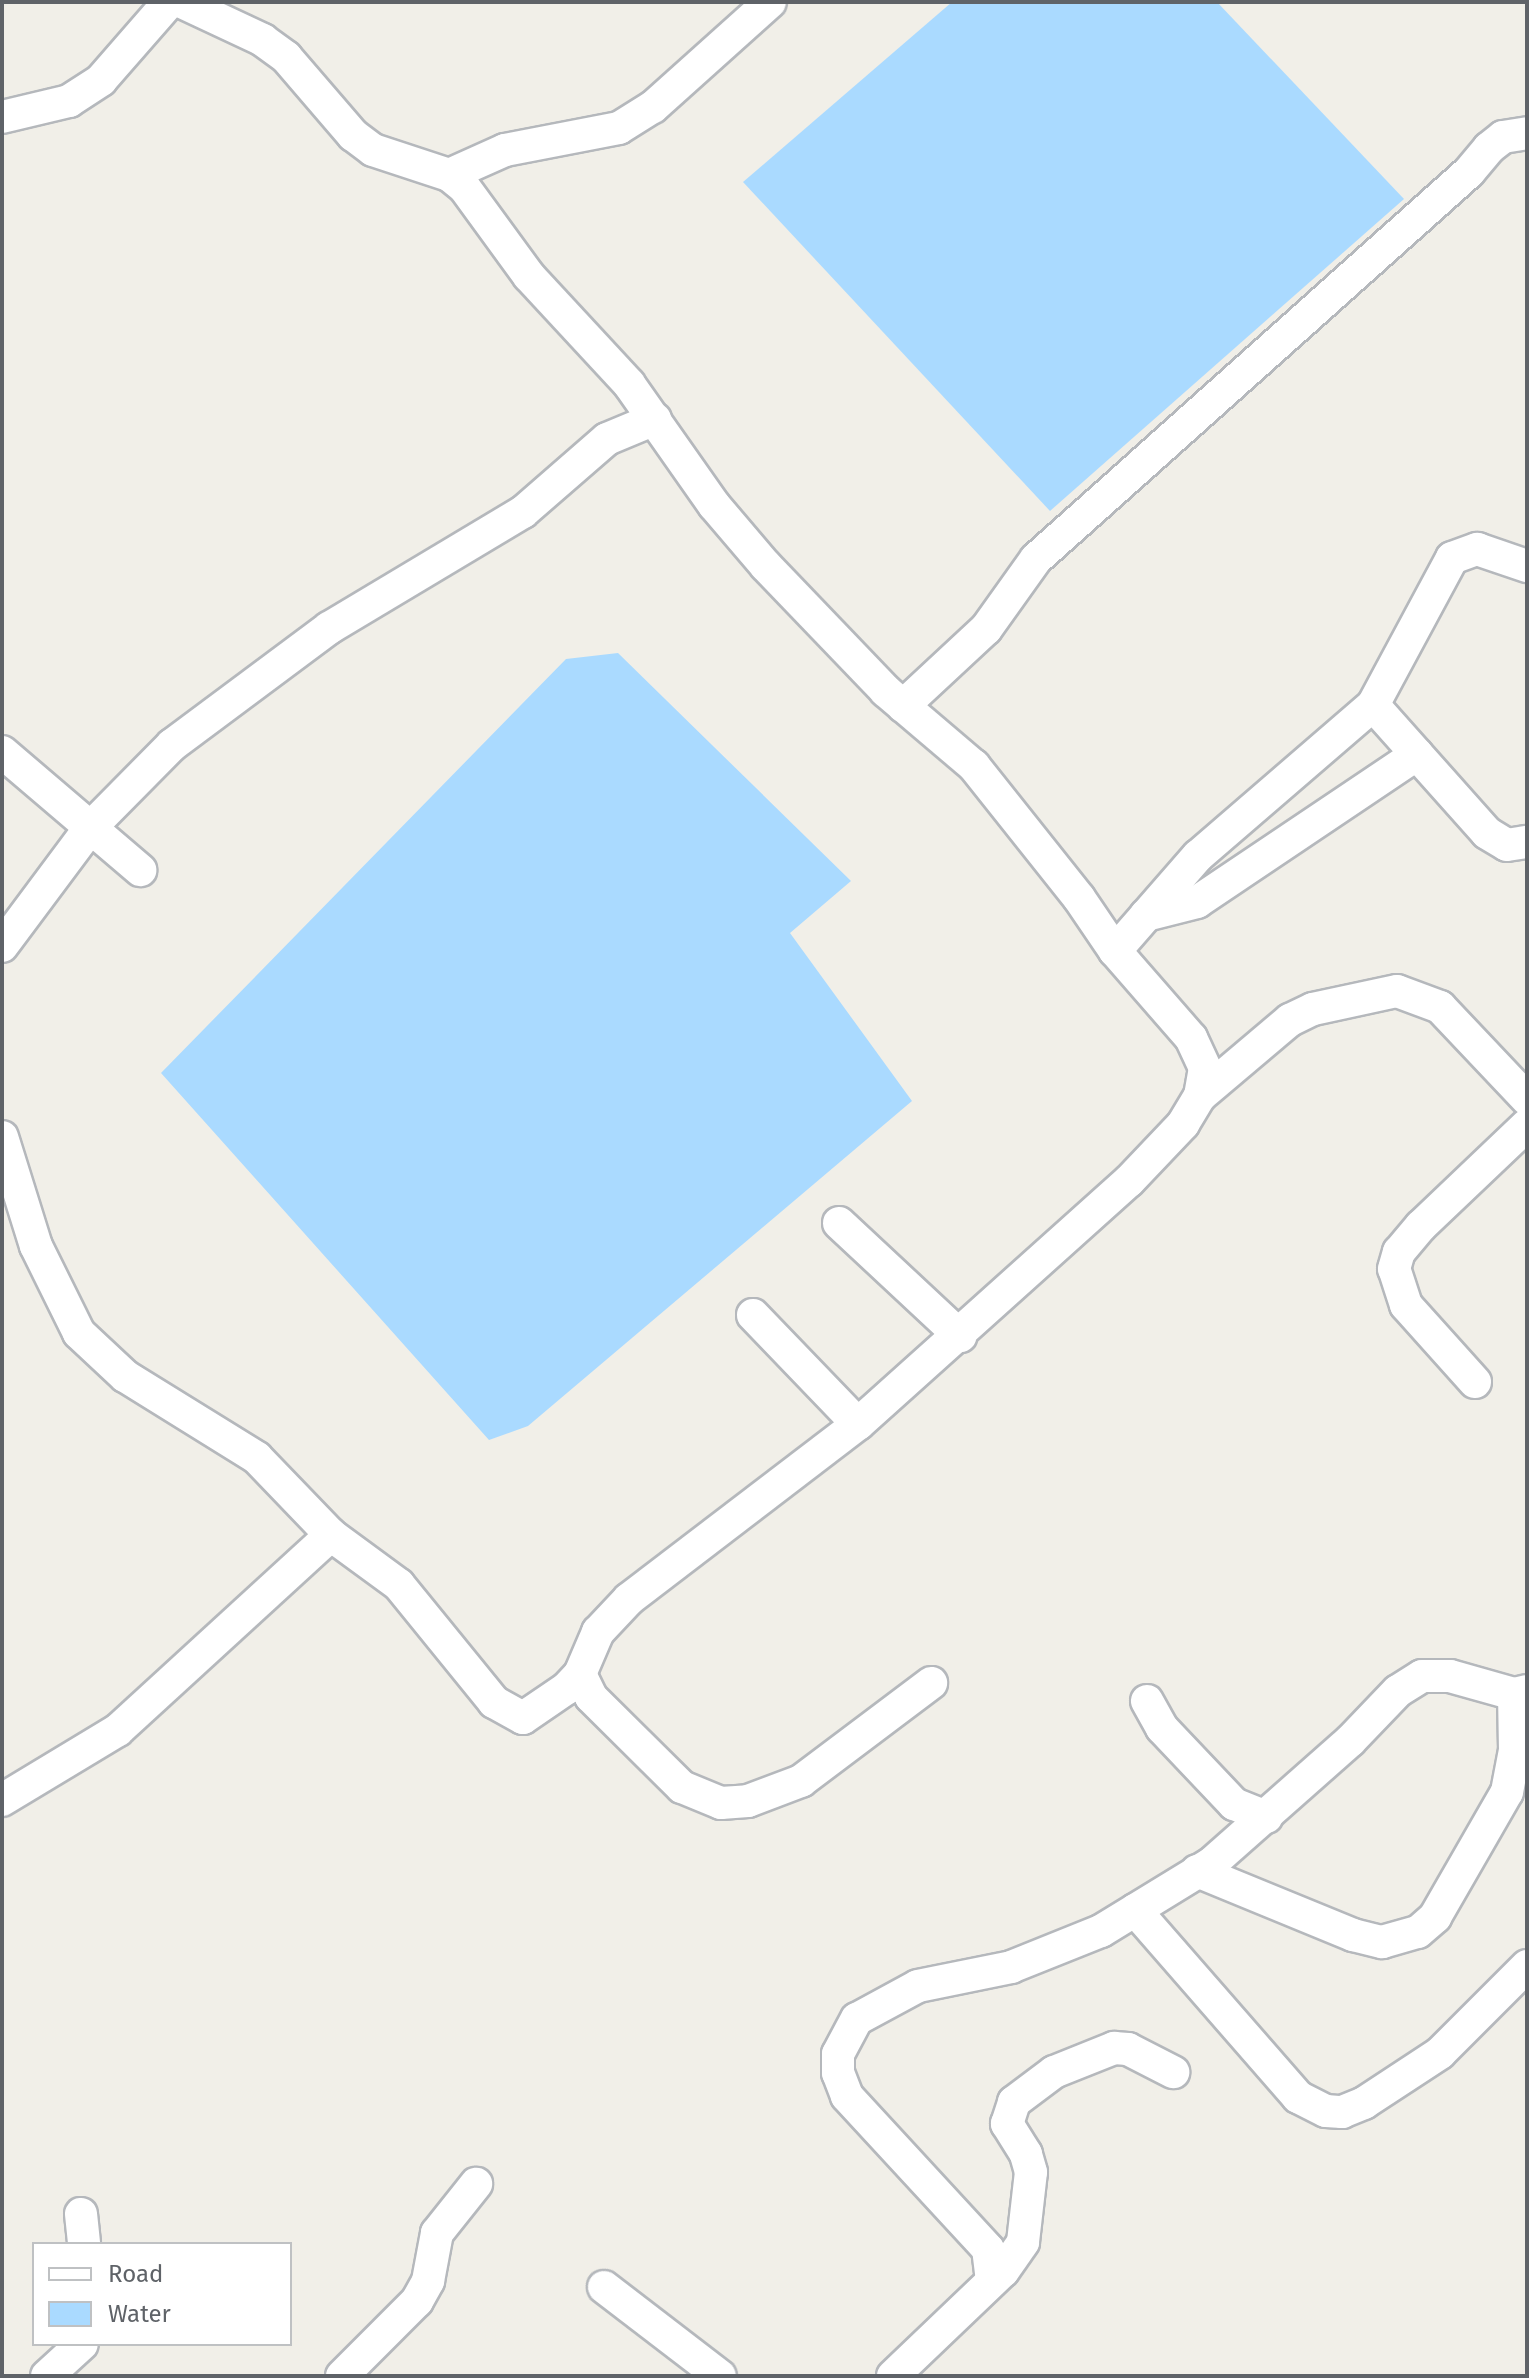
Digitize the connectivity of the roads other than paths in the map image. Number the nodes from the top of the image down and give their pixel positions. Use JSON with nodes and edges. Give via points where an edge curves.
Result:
{"nodes":[{"id":1,"x":169,"y":2,"type":"edge"},
{"id":2,"x":182,"y":2,"type":"edge"},
{"id":3,"x":770,"y":2,"type":"edge"},
{"id":4,"x":2,"y":117,"type":"edge"},
{"id":5,"x":1527,"y":133,"type":"edge"},
{"id":6,"x":449,"y":175,"type":"junction"},
{"id":7,"x":655,"y":419,"type":"junction"},
{"id":8,"x":1527,"y":566,"type":"edge"},
{"id":9,"x":1373,"y":705,"type":"junction"},
{"id":10,"x":903,"y":706,"type":"junction"},
{"id":11,"x":2,"y":752,"type":"edge"},
{"id":12,"x":1417,"y":754,"type":"junction"},
{"id":13,"x":90,"y":828,"type":"junction"},
{"id":14,"x":1527,"y":842,"type":"edge"},
{"id":15,"x":140,"y":870,"type":"dead end"},
{"id":16,"x":1146,"y":915,"type":"junction"},
{"id":17,"x":2,"y":946,"type":"edge"},
{"id":18,"x":1115,"y":951,"type":"junction"},
{"id":19,"x":1200,"y":1096,"type":"junction"},
{"id":20,"x":1527,"y":1099,"type":"edge"},
{"id":21,"x":1527,"y":1125,"type":"edge"},
{"id":22,"x":2,"y":1137,"type":"edge"},
{"id":23,"x":839,"y":1223,"type":"dead end"},
{"id":24,"x":753,"y":1315,"type":"dead end"},
{"id":25,"x":960,"y":1336,"type":"junction"},
{"id":26,"x":1475,"y":1382,"type":"dead end"},
{"id":27,"x":858,"y":1424,"type":"junction"},
{"id":28,"x":331,"y":1535,"type":"junction"},
{"id":29,"x":580,"y":1674,"type":"junction"},
{"id":30,"x":931,"y":1683,"type":"dead end"},
{"id":31,"x":1521,"y":1692,"type":"edge"},
{"id":32,"x":1147,"y":1701,"type":"dead end"},
{"id":33,"x":2,"y":1800,"type":"edge"},
{"id":34,"x":1266,"y":1817,"type":"junction"},
{"id":35,"x":1197,"y":1871,"type":"junction"},
{"id":36,"x":1135,"y":1910,"type":"junction"},
{"id":37,"x":1527,"y":1966,"type":"edge"},
{"id":38,"x":1173,"y":2072,"type":"dead end"},
{"id":39,"x":476,"y":2184,"type":"dead end"},
{"id":40,"x":992,"y":2281,"type":"junction"},
{"id":41,"x":604,"y":2287,"type":"dead end"},
{"id":42,"x":80,"y":2346,"type":"edge"},
{"id":43,"x":47,"y":2376,"type":"edge"},
{"id":44,"x":342,"y":2376,"type":"edge"},
{"id":45,"x":720,"y":2376,"type":"edge"},
{"id":46,"x":893,"y":2376,"type":"edge"}],
"edges":[{"from":1,"to":4,"type":"street","via":[[101,80],[69,101]]},
{"from":2,"to":6,"type":"street","via":[[263,40],[286,57],[353,135],[373,150]]},
{"from":3,"to":6,"type":"street","via":[[653,107],[619,128],[505,150]]},
{"from":5,"to":10,"type":"street","via":[[1503,137],[1489,148],[1036,559],[986,629]]},
{"from":6,"to":7,"type":"street"},
{"from":7,"to":10,"type":"street","via":[[714,505],[766,566]]},
{"from":7,"to":13,"type":"street","via":[[624,428],[523,512],[273,667],[172,745]]},
{"from":8,"to":9,"type":"street","via":[[1477,549],[1452,558]]},
{"from":9,"to":12,"type":"street"},
{"from":9,"to":16,"type":"street","via":[[1198,856]]},
{"from":10,"to":18,"type":"street","via":[[974,766]]},
{"from":11,"to":13,"type":"street"},
{"from":12,"to":14,"type":"street","via":[[1487,833],[1507,845]]},
{"from":12,"to":16,"type":"street","via":[[1197,902]]},
{"from":13,"to":15,"type":"street"},
{"from":13,"to":17,"type":"street"},
{"from":16,"to":18,"type":"street"},
{"from":18,"to":19,"type":"street","via":[[1191,1038],[1205,1068]]},
{"from":19,"to":20,"type":"street","via":[[1290,1020],[1342,1001],[1397,991],[1440,1007]]},
{"from":19,"to":25,"type":"street","via":[[1183,1124],[1129,1181]]},
{"from":21,"to":26,"type":"street","via":[[1421,1226],[1399,1252],[1394,1269],[1406,1305]]},
{"from":22,"to":28,"type":"street","via":[[36,1246],[79,1333],[125,1376],[257,1458]]},
{"from":23,"to":25,"type":"street"},
{"from":24,"to":27,"type":"street"},
{"from":25,"to":27,"type":"street"},
{"from":27,"to":29,"type":"street","via":[[629,1599],[598,1632]]},
{"from":28,"to":29,"type":"street","via":[[399,1585],[511,1716],[535,1713]]},
{"from":28,"to":33,"type":"street","via":[[118,1730]]},
{"from":29,"to":30,"type":"street","via":[[591,1697],[682,1787],[721,1803],[762,1797],[801,1781]]},
{"from":31,"to":34,"type":"street","via":[[1434,1673],[1422,1676],[1398,1691]]},
{"from":31,"to":35,"type":"street","via":[[1507,1792],[1435,1917],[1418,1932],[1391,1942],[1353,1935]]},
{"from":32,"to":34,"type":"street","via":[[1162,1728],[1234,1804]]},
{"from":34,"to":35,"type":"street"},
{"from":35,"to":36,"type":"street"},
{"from":36,"to":37,"type":"street","via":[[1298,2097],[1326,2111],[1342,2112],[1364,2103],[1440,2053]]},
{"from":36,"to":40,"type":"street","via":[[1058,1952],[918,1986],[857,2019],[838,2054],[847,2096],[988,2249]]},
{"from":38,"to":40,"type":"street","via":[[1128,2049],[1114,2048],[1054,2072],[1014,2102],[1007,2124],[1021,2143],[1031,2172],[1023,2242]]},
{"from":39,"to":44,"type":"street","via":[[437,2233],[428,2281],[417,2301]]},
{"from":40,"to":46,"type":"street"},
{"from":41,"to":45,"type":"street"},
{"from":42,"to":43,"type":"street"}]}
